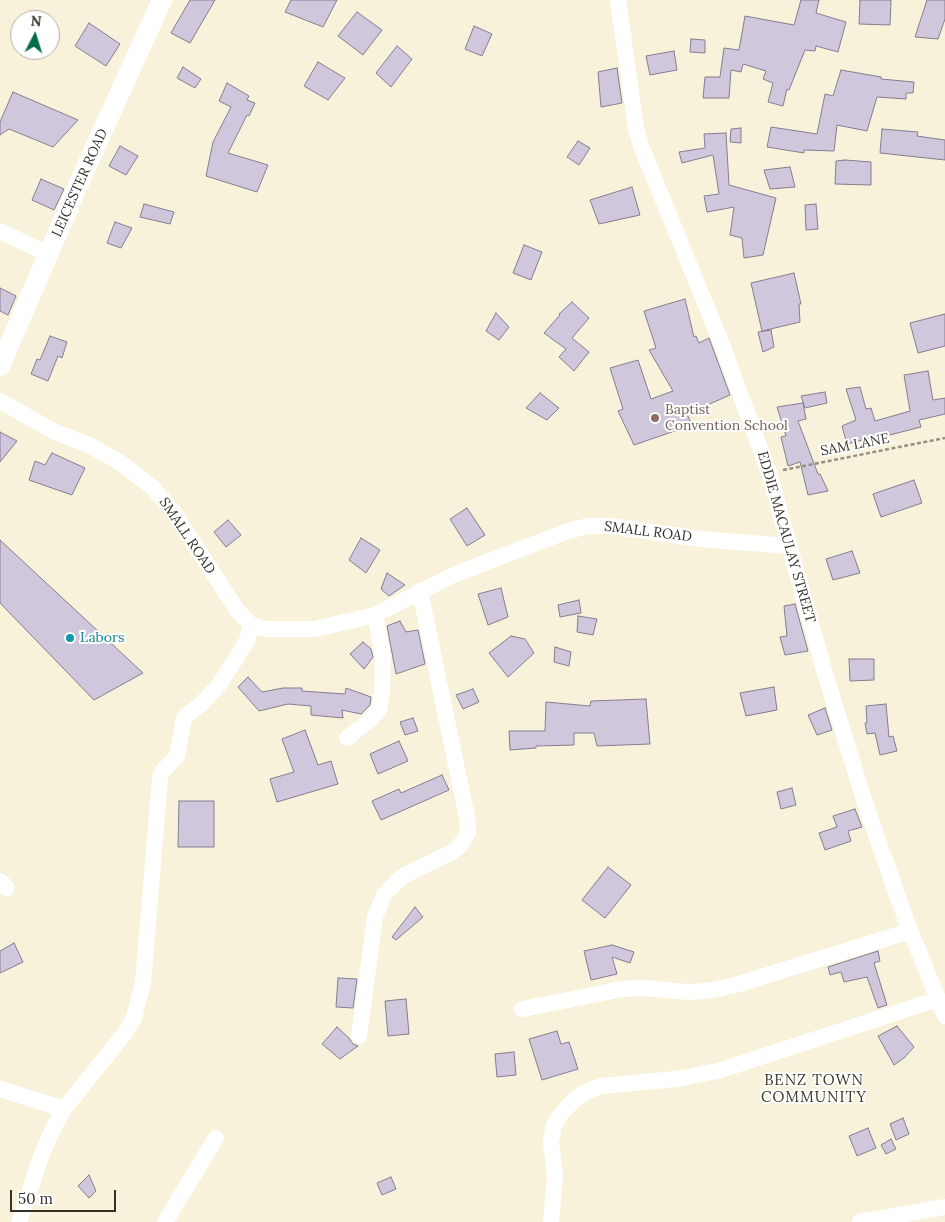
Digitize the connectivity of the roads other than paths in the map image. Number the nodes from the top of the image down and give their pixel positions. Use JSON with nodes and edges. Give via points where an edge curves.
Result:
{"nodes":[{"id":1,"x":162,"y":0,"type":"edge"},
{"id":2,"x":618,"y":0,"type":"edge"},
{"id":3,"x":0,"y":231,"type":"edge"},
{"id":4,"x":48,"y":254,"type":"junction"},
{"id":5,"x":0,"y":366,"type":"edge"},
{"id":6,"x":0,"y":401,"type":"edge"},
{"id":7,"x":789,"y":546,"type":"junction"},
{"id":8,"x":420,"y":591,"type":"junction"},
{"id":9,"x":375,"y":615,"type":"junction"},
{"id":10,"x":252,"y":625,"type":"junction"},
{"id":11,"x":346,"y":738,"type":"dead end"},
{"id":12,"x":910,"y":931,"type":"junction"},
{"id":13,"x":938,"y":999,"type":"junction"},
{"id":14,"x":522,"y":1009,"type":"dead end"},
{"id":15,"x":945,"y":1016,"type":"edge"},
{"id":16,"x":359,"y":1036,"type":"dead end"},
{"id":17,"x":0,"y":1089,"type":"edge"},
{"id":18,"x":64,"y":1109,"type":"junction"},
{"id":19,"x":216,"y":1138,"type":"dead end"},
{"id":20,"x":945,"y":1207,"type":"edge"},
{"id":21,"x":19,"y":1222,"type":"edge"},
{"id":22,"x":165,"y":1222,"type":"edge"},
{"id":23,"x":551,"y":1222,"type":"edge"},
{"id":24,"x":860,"y":1222,"type":"edge"}],
"edges":[{"from":1,"to":4,"type":"street","name":"LEICESTER ROAD"},
{"from":2,"to":7,"type":"street","name":"EDDIE MACAULAY STREET","via":[[641,146],[723,347],[769,473]]},
{"from":3,"to":4,"type":"street"},
{"from":4,"to":5,"type":"street","name":"LEICESTER ROAD"},
{"from":6,"to":10,"type":"street","name":"SMALL ROAD","via":[[55,432],[89,445],[121,463],[152,487],[172,511],[237,610]]},
{"from":7,"to":8,"type":"street","name":"SMALL ROAD","via":[[588,526],[453,575]]},
{"from":7,"to":12,"type":"street","name":"EDDIE MACAULAY STREET","via":[[865,804]]},
{"from":8,"to":9,"type":"street","name":"SMALL ROAD"},
{"from":8,"to":16,"type":"street","via":[[468,818],[468,833],[452,852],[401,877],[384,895],[375,917]]},
{"from":9,"to":10,"type":"street","name":"SMALL ROAD","via":[[315,629],[267,629]]},
{"from":9,"to":11,"type":"street","via":[[383,656],[379,709]]},
{"from":10,"to":18,"type":"street","via":[[247,641],[219,685],[184,718],[177,756],[160,778],[143,982],[134,1018]]},
{"from":12,"to":13,"type":"street","name":"EDDIE MACAULAY STREET"},
{"from":12,"to":14,"type":"street","via":[[732,986],[687,992],[622,989]]},
{"from":13,"to":15,"type":"street","name":"EDDIE MACAULAY STREET"},
{"from":13,"to":23,"type":"street","via":[[718,1071],[601,1086],[586,1092],[574,1100],[554,1125],[551,1142],[555,1176]]},
{"from":17,"to":18,"type":"street"},
{"from":18,"to":21,"type":"street","via":[[42,1154]]},
{"from":19,"to":22,"type":"street"},
{"from":20,"to":24,"type":"street"}]}
